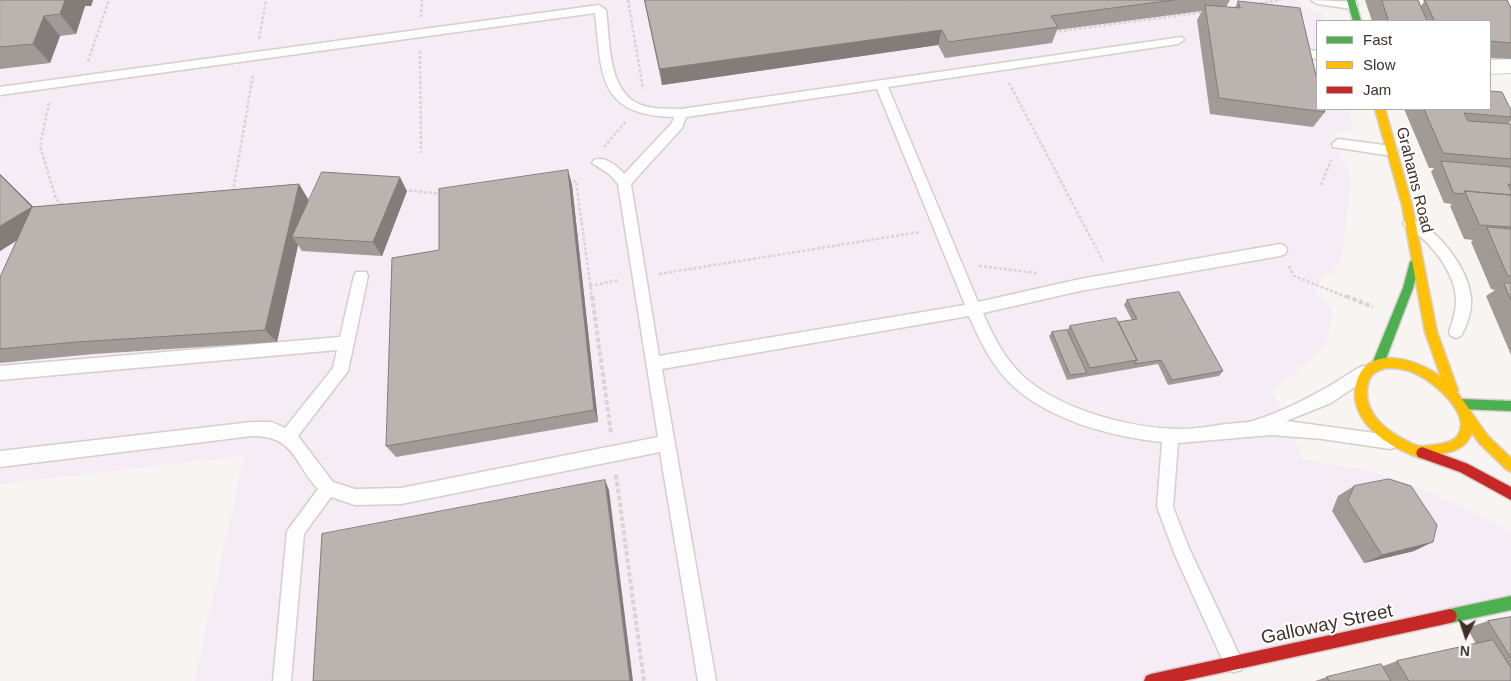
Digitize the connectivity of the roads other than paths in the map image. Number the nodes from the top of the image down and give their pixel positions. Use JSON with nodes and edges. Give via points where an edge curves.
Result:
{"nodes":[{"id":1,"x":1317,"y":0,"type":"edge"},
{"id":2,"x":1352,"y":2,"type":"edge"},
{"id":3,"x":1357,"y":20,"type":"edge"},
{"id":4,"x":1178,"y":40,"type":"dead end"},
{"id":5,"x":1511,"y":66,"type":"edge"},
{"id":6,"x":1491,"y":67,"type":"edge"},
{"id":7,"x":881,"y":84,"type":"junction"},
{"id":8,"x":0,"y":91,"type":"edge"},
{"id":9,"x":1380,"y":110,"type":"edge"},
{"id":10,"x":681,"y":113,"type":"junction"},
{"id":11,"x":1338,"y":144,"type":"road end"},
{"id":12,"x":1392,"y":151,"type":"junction"},
{"id":13,"x":599,"y":158,"type":"road end"},
{"id":14,"x":624,"y":183,"type":"junction"},
{"id":15,"x":1410,"y":224,"type":"junction"},
{"id":16,"x":1280,"y":250,"type":"road end"},
{"id":17,"x":1416,"y":258,"type":"junction"},
{"id":18,"x":361,"y":276,"type":"dead end"},
{"id":19,"x":975,"y":310,"type":"junction"},
{"id":20,"x":1456,"y":332,"type":"dead end"},
{"id":21,"x":346,"y":343,"type":"junction"},
{"id":22,"x":653,"y":364,"type":"junction"},
{"id":23,"x":1372,"y":368,"type":"junction"},
{"id":24,"x":0,"y":372,"type":"edge"},
{"id":25,"x":1453,"y":391,"type":"junction"},
{"id":26,"x":1511,"y":406,"type":"edge"},
{"id":27,"x":1464,"y":409,"type":"junction"},
{"id":28,"x":1253,"y":428,"type":"junction"},
{"id":29,"x":1171,"y":436,"type":"junction"},
{"id":30,"x":287,"y":437,"type":"junction"},
{"id":31,"x":667,"y":444,"type":"junction"},
{"id":32,"x":1402,"y":444,"type":"junction"},
{"id":33,"x":1422,"y":451,"type":"junction"},
{"id":34,"x":0,"y":458,"type":"edge"},
{"id":35,"x":1511,"y":466,"type":"edge"},
{"id":36,"x":328,"y":488,"type":"junction"},
{"id":37,"x":1511,"y":494,"type":"edge"},
{"id":38,"x":1505,"y":610,"type":"edge"},
{"id":39,"x":1234,"y":663,"type":"junction"},
{"id":40,"x":282,"y":681,"type":"edge"},
{"id":41,"x":707,"y":681,"type":"edge"},
{"id":42,"x":1151,"y":681,"type":"edge"}],
"edges":[{"from":1,"to":2,"type":"lane"},
{"from":2,"to":3,"type":"main road"},
{"from":4,"to":7,"type":"lane"},
{"from":5,"to":6,"type":"street"},
{"from":7,"to":10,"type":"lane"},
{"from":7,"to":19,"type":"lane"},
{"from":8,"to":10,"type":"lane","via":[[599,9],[614,91],[624,103],[636,109],[661,114]]},
{"from":9,"to":12,"type":"main road","name":"Grahams Road"},
{"from":10,"to":14,"type":"lane","via":[[678,125]]},
{"from":11,"to":12,"type":"lane"},
{"from":12,"to":15,"type":"main road","name":"Grahams Road"},
{"from":13,"to":14,"type":"lane"},
{"from":14,"to":22,"type":"lane"},
{"from":15,"to":17,"type":"main road","name":"Grahams Road"},
{"from":15,"to":20,"type":"lane","via":[[1423,230],[1438,245],[1463,292],[1463,309]]},
{"from":16,"to":19,"type":"lane","via":[[1080,285]]},
{"from":17,"to":23,"type":"main road","name":"Grahams Road","via":[[1408,288]]},
{"from":17,"to":25,"type":"main road","name":"Grahams Road","via":[[1431,332]]},
{"from":18,"to":21,"type":"lane"},
{"from":19,"to":22,"type":"lane"},
{"from":19,"to":29,"type":"lane","via":[[985,336],[999,358],[1019,382],[1048,402],[1080,416]]},
{"from":21,"to":24,"type":"lane"},
{"from":21,"to":30,"type":"lane","via":[[340,371]]},
{"from":22,"to":31,"type":"lane"},
{"from":23,"to":25,"type":"main road","via":[[1392,362],[1409,365],[1426,371]]},
{"from":23,"to":28,"type":"lane","via":[[1325,398]]},
{"from":23,"to":32,"type":"main road","via":[[1359,384],[1362,407],[1386,435]]},
{"from":25,"to":27,"type":"main road"},
{"from":26,"to":27,"type":"main road"},
{"from":27,"to":33,"type":"main road","via":[[1466,432],[1457,446],[1443,451]]},
{"from":27,"to":35,"type":"main road","via":[[1484,440]]},
{"from":28,"to":29,"type":"lane"},
{"from":28,"to":32,"type":"lane","via":[[1323,430]]},
{"from":29,"to":39,"type":"lane","via":[[1165,507]]},
{"from":30,"to":34,"type":"lane","via":[[272,430],[252,429]]},
{"from":30,"to":36,"type":"lane","via":[[296,444]]},
{"from":31,"to":36,"type":"lane","via":[[401,496],[354,498]]},
{"from":31,"to":41,"type":"lane"},
{"from":32,"to":33,"type":"main road"},
{"from":33,"to":37,"type":"main road","via":[[1466,469]]},
{"from":36,"to":40,"type":"lane","via":[[296,531]]},
{"from":38,"to":39,"type":"main road","name":"Galloway Street"},
{"from":39,"to":42,"type":"main road","name":"Galloway Street"}]}
